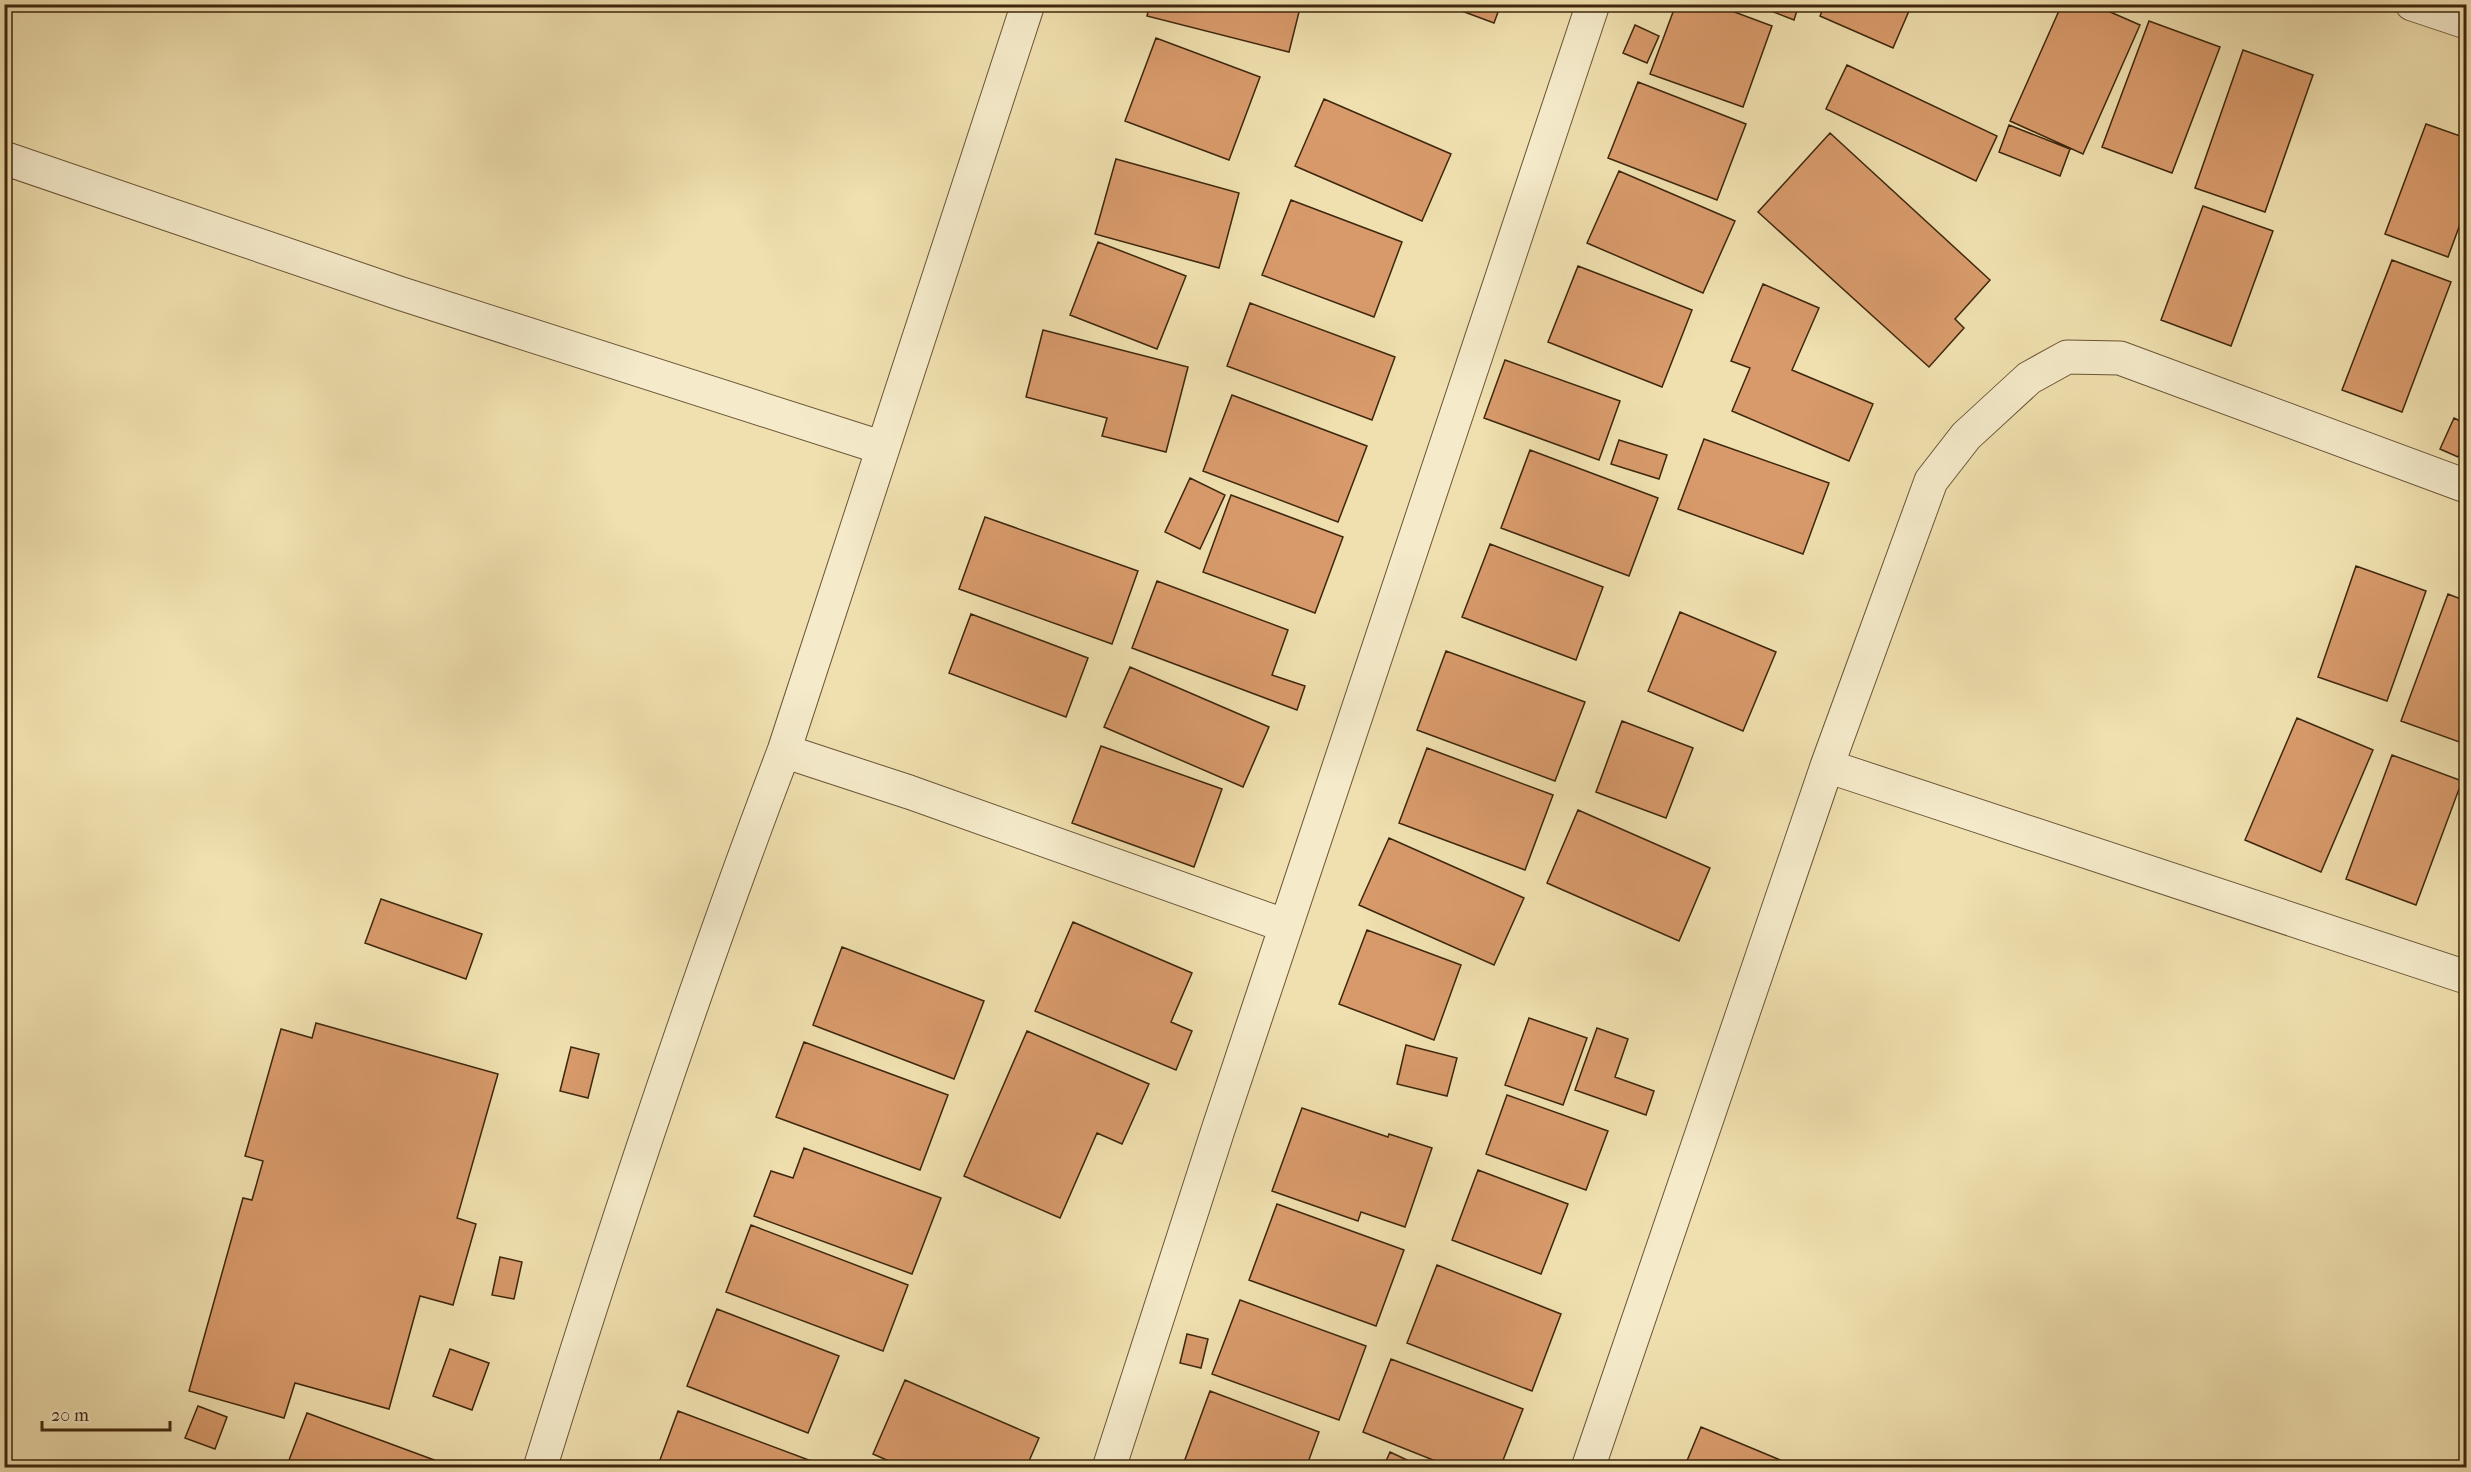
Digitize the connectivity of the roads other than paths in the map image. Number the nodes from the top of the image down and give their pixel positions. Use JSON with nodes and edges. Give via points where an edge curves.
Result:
{"nodes":[{"id":1,"x":1028,"y":4,"type":"edge"},
{"id":2,"x":1593,"y":4,"type":"edge"},
{"id":3,"x":2412,"y":4,"type":"edge"},
{"id":4,"x":2466,"y":22,"type":"edge"},
{"id":5,"x":4,"y":158,"type":"edge"},
{"id":6,"x":883,"y":448,"type":"junction"},
{"id":7,"x":2466,"y":486,"type":"edge"},
{"id":8,"x":784,"y":751,"type":"junction"},
{"id":9,"x":1827,"y":766,"type":"junction"},
{"id":10,"x":1286,"y":926,"type":"junction"},
{"id":11,"x":2466,"y":977,"type":"edge"},
{"id":12,"x":540,"y":1467,"type":"edge"},
{"id":13,"x":1108,"y":1467,"type":"edge"},
{"id":14,"x":1588,"y":1467,"type":"edge"}],
"edges":[{"from":1,"to":6,"type":"street"},
{"from":2,"to":10,"type":"street"},
{"from":3,"to":4,"type":"street"},
{"from":5,"to":6,"type":"street","via":[[422,301]]},
{"from":6,"to":8,"type":"street"},
{"from":7,"to":9,"type":"street","via":[[2120,358],[2067,357],[2029,378],[1966,436],[1931,481]]},
{"from":8,"to":10,"type":"street"},
{"from":8,"to":12,"type":"street","via":[[681,1033]]},
{"from":9,"to":11,"type":"street"},
{"from":9,"to":14,"type":"street"},
{"from":10,"to":13,"type":"street"}]}
